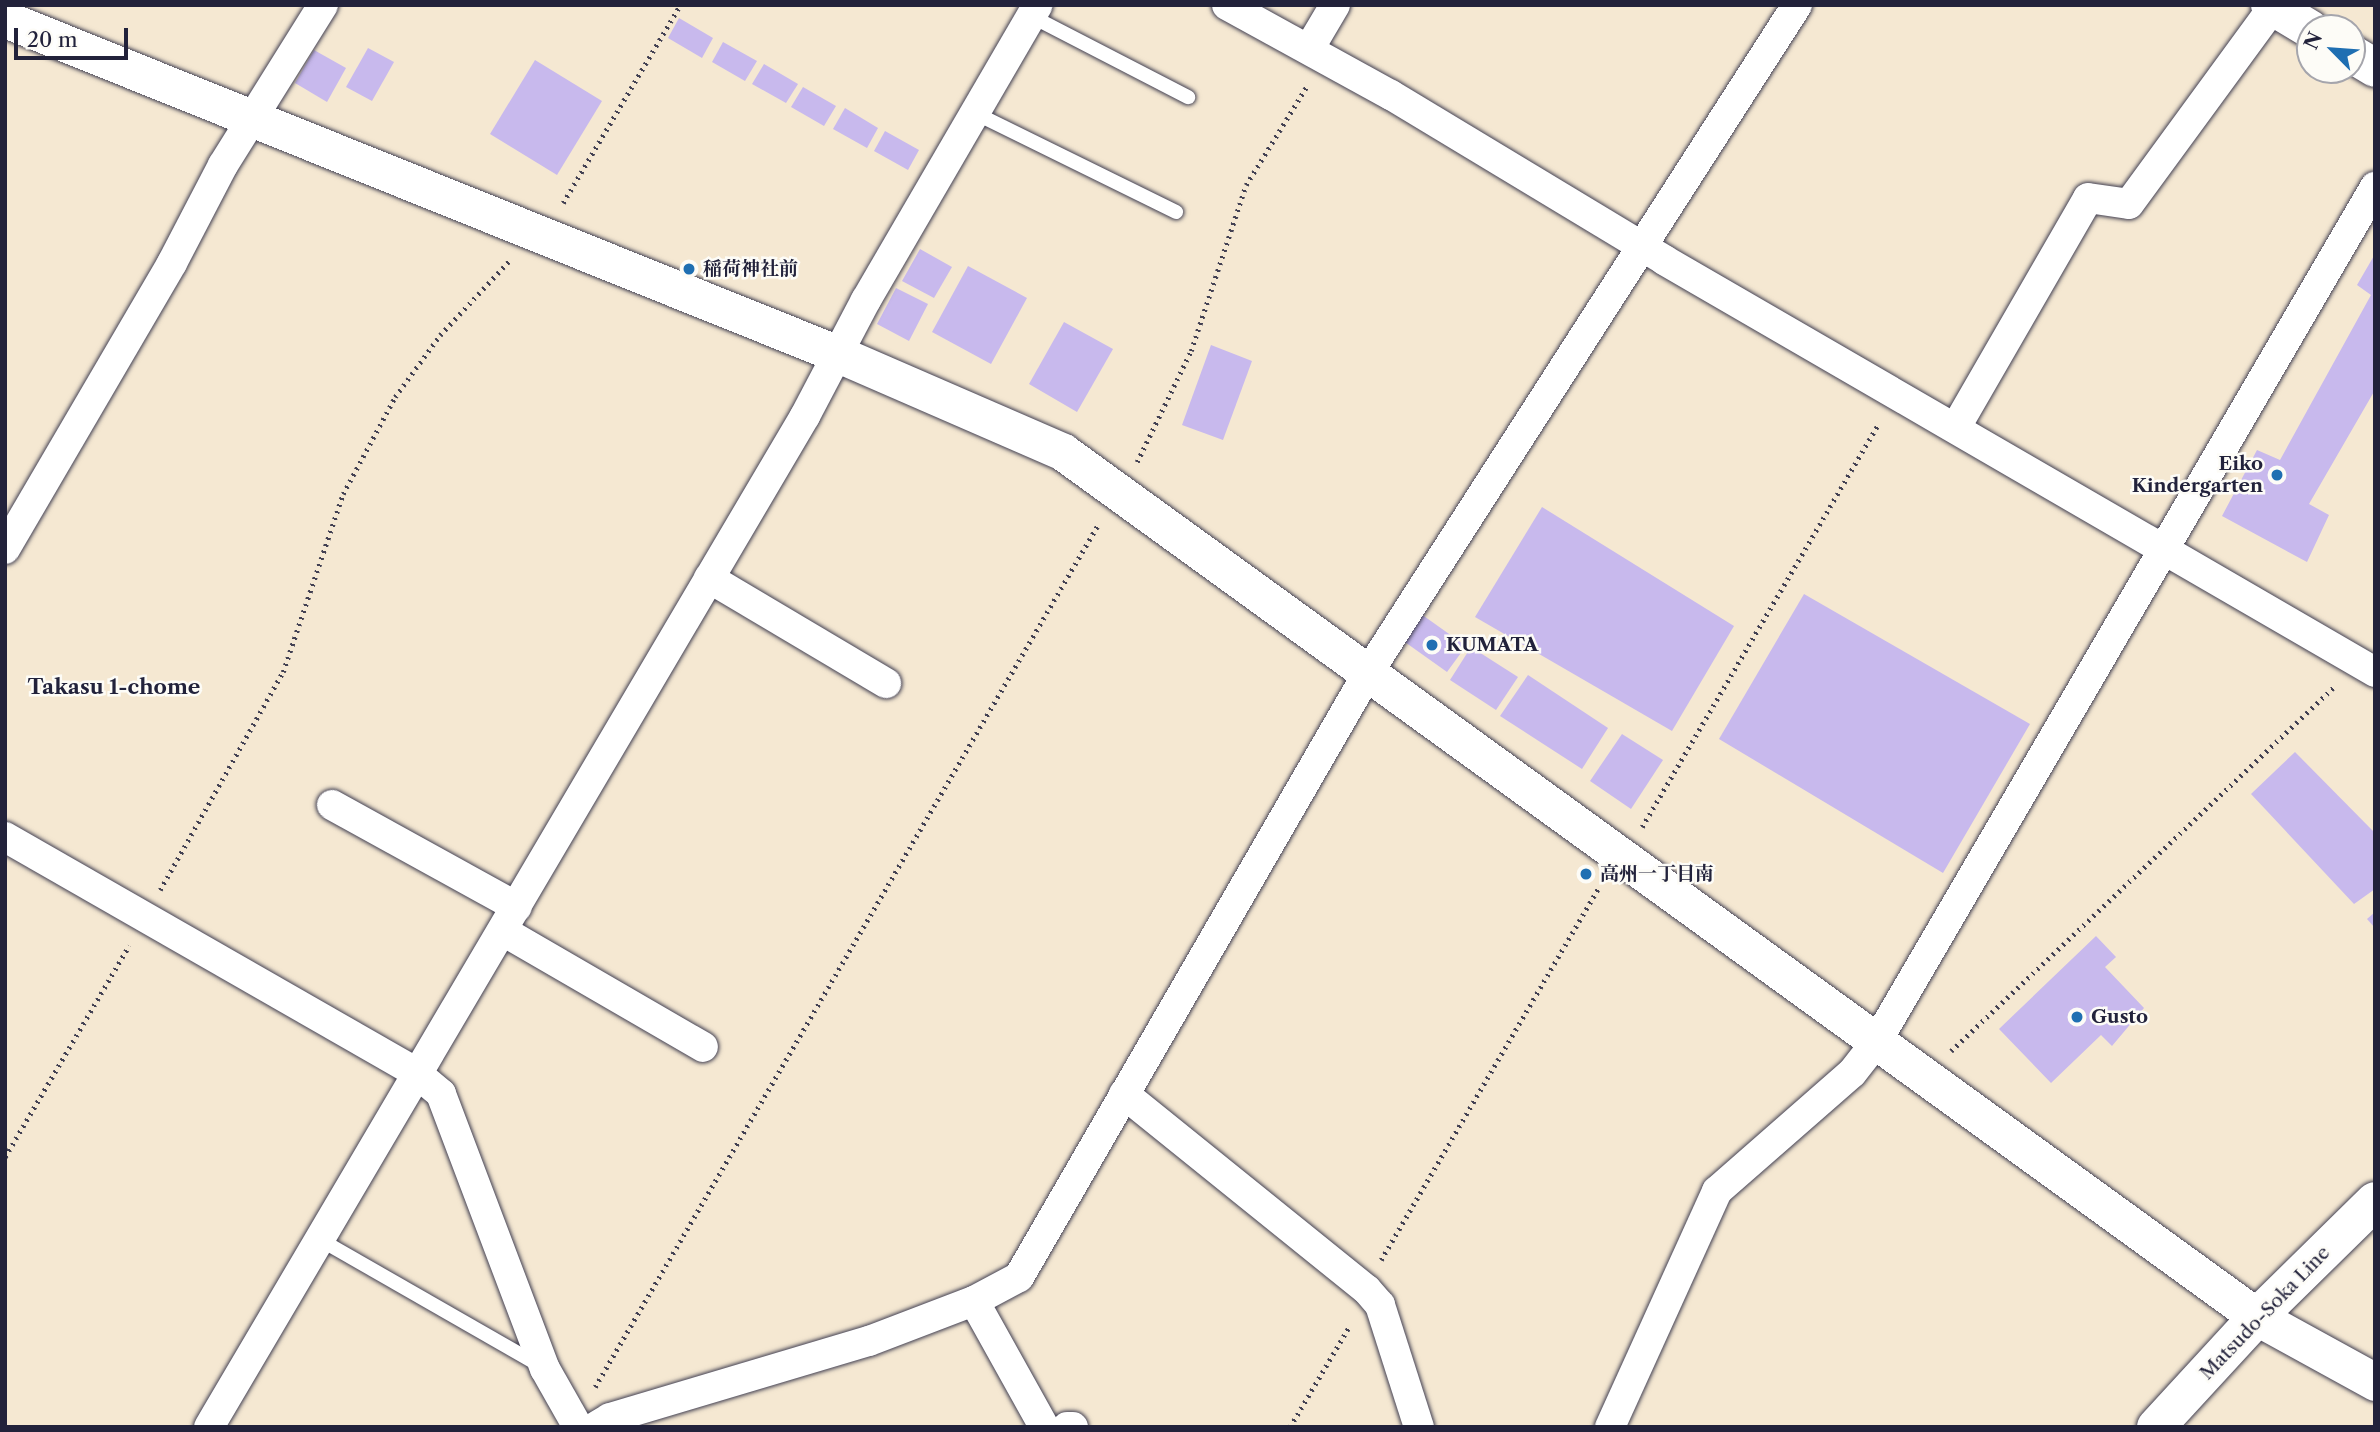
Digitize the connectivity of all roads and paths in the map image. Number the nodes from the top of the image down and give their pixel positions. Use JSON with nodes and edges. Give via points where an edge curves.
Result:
{"nodes":[{"id":1,"x":323,"y":5,"type":"edge"},
{"id":2,"x":680,"y":5,"type":"edge"},
{"id":3,"x":1227,"y":5,"type":"edge"},
{"id":4,"x":1335,"y":5,"type":"edge"},
{"id":5,"x":1797,"y":5,"type":"edge"},
{"id":6,"x":2272,"y":6,"type":"edge"},
{"id":7,"x":1035,"y":10,"type":"edge"},
{"id":8,"x":5,"y":19,"type":"edge"},
{"id":9,"x":2296,"y":21,"type":"edge"},
{"id":10,"x":1317,"y":54,"type":"junction"},
{"id":11,"x":1188,"y":97,"type":"dead end"},
{"id":12,"x":976,"y":114,"type":"junction"},
{"id":13,"x":253,"y":120,"type":"junction"},
{"id":14,"x":2375,"y":187,"type":"edge"},
{"id":15,"x":1176,"y":212,"type":"dead end"},
{"id":16,"x":558,"y":213,"type":"dead end"},
{"id":17,"x":1641,"y":247,"type":"junction"},
{"id":18,"x":514,"y":256,"type":"dead end"},
{"id":19,"x":838,"y":354,"type":"junction"},
{"id":20,"x":1896,"y":393,"type":"junction"},
{"id":21,"x":1956,"y":427,"type":"junction"},
{"id":22,"x":1132,"y":472,"type":"dead end"},
{"id":23,"x":1105,"y":512,"type":"dead end"},
{"id":24,"x":2162,"y":547,"type":"junction"},
{"id":25,"x":5,"y":549,"type":"edge"},
{"id":26,"x":709,"y":578,"type":"junction"},
{"id":27,"x":2367,"y":667,"type":"edge"},
{"id":28,"x":1368,"y":673,"type":"junction"},
{"id":29,"x":886,"y":683,"type":"dead end"},
{"id":30,"x":332,"y":805,"type":"dead end"},
{"id":31,"x":5,"y":837,"type":"edge"},
{"id":32,"x":1613,"y":871,"type":"junction"},
{"id":33,"x":510,"y":919,"type":"junction"},
{"id":34,"x":144,"y":920,"type":"junction"},
{"id":35,"x":1877,"y":1041,"type":"junction"},
{"id":36,"x":702,"y":1047,"type":"dead end"},
{"id":37,"x":1948,"y":1054,"type":"dead end"},
{"id":38,"x":415,"y":1072,"type":"junction"},
{"id":39,"x":1124,"y":1094,"type":"junction"},
{"id":40,"x":5,"y":1157,"type":"edge"},
{"id":41,"x":2375,"y":1201,"type":"edge"},
{"id":42,"x":319,"y":1239,"type":"junction"},
{"id":43,"x":1367,"y":1290,"type":"junction"},
{"id":44,"x":974,"y":1301,"type":"junction"},
{"id":45,"x":2257,"y":1317,"type":"junction"},
{"id":46,"x":545,"y":1369,"type":"junction"},
{"id":47,"x":2375,"y":1382,"type":"edge"},
{"id":48,"x":581,"y":1425,"type":"edge"},
{"id":49,"x":209,"y":1427,"type":"edge"},
{"id":50,"x":1044,"y":1427,"type":"edge"},
{"id":51,"x":1067,"y":1427,"type":"edge"},
{"id":52,"x":1073,"y":1427,"type":"edge"},
{"id":53,"x":1290,"y":1427,"type":"edge"},
{"id":54,"x":1419,"y":1427,"type":"edge"},
{"id":55,"x":1610,"y":1427,"type":"edge"},
{"id":56,"x":2156,"y":1427,"type":"edge"}],
"edges":[{"from":1,"to":13,"type":"street"},
{"from":2,"to":16,"type":"path"},
{"from":3,"to":10,"type":"street"},
{"from":4,"to":10,"type":"street"},
{"from":5,"to":17,"type":"street"},
{"from":6,"to":9,"type":"main road"},
{"from":6,"to":21,"type":"street","via":[[2129,204],[2088,198]]},
{"from":7,"to":11,"type":"lane"},
{"from":7,"to":12,"type":"street"},
{"from":8,"to":13,"type":"street"},
{"from":10,"to":17,"type":"street"},
{"from":10,"to":22,"type":"path","via":[[1246,185],[1191,351]]},
{"from":12,"to":15,"type":"lane"},
{"from":12,"to":19,"type":"street"},
{"from":13,"to":19,"type":"street"},
{"from":13,"to":25,"type":"street"},
{"from":14,"to":24,"type":"street"},
{"from":17,"to":20,"type":"street"},
{"from":17,"to":28,"type":"street"},
{"from":18,"to":34,"type":"path","via":[[440,335],[395,397],[343,494],[283,671]]},
{"from":19,"to":26,"type":"street"},
{"from":19,"to":28,"type":"street","via":[[1063,452]]},
{"from":20,"to":21,"type":"street"},
{"from":20,"to":32,"type":"path"},
{"from":21,"to":24,"type":"street"},
{"from":23,"to":48,"type":"path","via":[[590,1396]]},
{"from":24,"to":27,"type":"street"},
{"from":24,"to":35,"type":"street"},
{"from":26,"to":29,"type":"street"},
{"from":26,"to":33,"type":"street"},
{"from":27,"to":37,"type":"path"},
{"from":28,"to":32,"type":"street"},
{"from":28,"to":39,"type":"street"},
{"from":30,"to":33,"type":"street"},
{"from":31,"to":34,"type":"street"},
{"from":32,"to":35,"type":"street"},
{"from":32,"to":43,"type":"path"},
{"from":33,"to":36,"type":"street"},
{"from":33,"to":38,"type":"street"},
{"from":34,"to":38,"type":"street"},
{"from":34,"to":40,"type":"path"},
{"from":35,"to":45,"type":"street"},
{"from":35,"to":55,"type":"street","via":[[1852,1073],[1717,1191]]},
{"from":38,"to":42,"type":"street"},
{"from":38,"to":46,"type":"street","via":[[440,1094]]},
{"from":39,"to":43,"type":"street"},
{"from":39,"to":44,"type":"street","via":[[1019,1277]]},
{"from":41,"to":45,"type":"main road","name":"Matsudo-Soka Line"},
{"from":42,"to":46,"type":"lane"},
{"from":42,"to":49,"type":"street"},
{"from":43,"to":53,"type":"path"},
{"from":43,"to":54,"type":"street","via":[[1380,1305]]},
{"from":44,"to":48,"type":"street","via":[[869,1341]]},
{"from":44,"to":50,"type":"street"},
{"from":45,"to":47,"type":"street"},
{"from":45,"to":56,"type":"main road","name":"Matsudo-Soka Line"},
{"from":46,"to":48,"type":"street"},
{"from":51,"to":52,"type":"street"}]}
